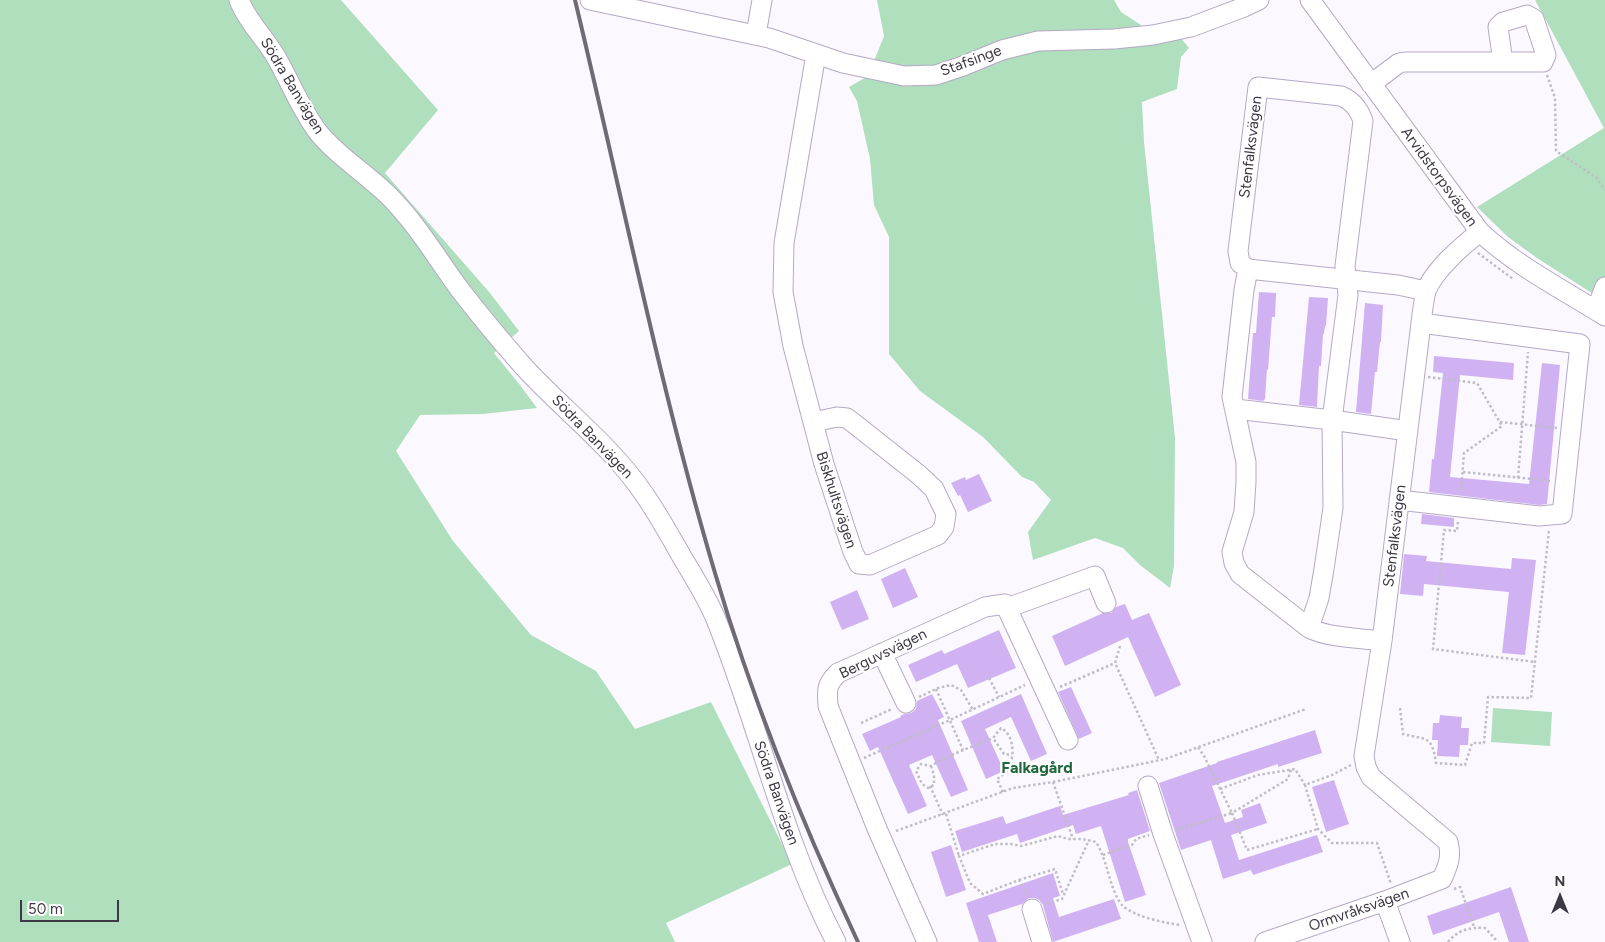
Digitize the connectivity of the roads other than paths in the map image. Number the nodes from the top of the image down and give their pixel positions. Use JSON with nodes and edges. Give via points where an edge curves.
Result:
{"nodes":[{"id":1,"x":239,"y":0,"type":"edge"},
{"id":2,"x":593,"y":0,"type":"edge"},
{"id":3,"x":762,"y":0,"type":"edge"},
{"id":4,"x":1259,"y":0,"type":"edge"},
{"id":5,"x":1310,"y":0,"type":"edge"},
{"id":6,"x":756,"y":35,"type":"junction"},
{"id":7,"x":816,"y":54,"type":"junction"},
{"id":8,"x":1503,"y":62,"type":"junction"},
{"id":9,"x":1371,"y":84,"type":"junction"},
{"id":10,"x":1480,"y":232,"type":"junction"},
{"id":11,"x":1248,"y":269,"type":"junction"},
{"id":12,"x":1347,"y":280,"type":"junction"},
{"id":13,"x":1605,"y":287,"type":"edge"},
{"id":14,"x":1426,"y":291,"type":"junction"},
{"id":15,"x":1601,"y":313,"type":"edge"},
{"id":16,"x":1421,"y":323,"type":"junction"},
{"id":17,"x":1234,"y":409,"type":"junction"},
{"id":18,"x":1332,"y":420,"type":"junction"},
{"id":19,"x":813,"y":422,"type":"junction"},
{"id":20,"x":1408,"y":431,"type":"junction"},
{"id":21,"x":1399,"y":500,"type":"junction"},
{"id":22,"x":1106,"y":603,"type":"dead end"},
{"id":23,"x":1007,"y":608,"type":"junction"},
{"id":24,"x":1309,"y":628,"type":"junction"},
{"id":25,"x":1382,"y":641,"type":"junction"},
{"id":26,"x":882,"y":653,"type":"junction"},
{"id":27,"x":906,"y":703,"type":"dead end"},
{"id":28,"x":1068,"y":740,"type":"dead end"},
{"id":29,"x":1364,"y":759,"type":"joint"},
{"id":30,"x":1148,"y":786,"type":"dead end"},
{"id":31,"x":1391,"y":899,"type":"junction"},
{"id":32,"x":1032,"y":909,"type":"road end"},
{"id":33,"x":1200,"y":935,"type":"edge"},
{"id":34,"x":836,"y":942,"type":"edge"},
{"id":35,"x":927,"y":942,"type":"edge"},
{"id":36,"x":1042,"y":942,"type":"edge"},
{"id":37,"x":1265,"y":942,"type":"edge"},
{"id":38,"x":1400,"y":942,"type":"edge"}],
"edges":[{"from":1,"to":34,"type":"street","name":"Södra Banvägen","via":[[277,58],[318,132],[405,213],[463,294],[525,367],[598,440],[642,490],[715,617],[790,834]]},
{"from":2,"to":6,"type":"street","name":"Stafsinge"},
{"from":3,"to":6,"type":"street"},
{"from":4,"to":7,"type":"street","name":"Stafsinge","via":[[1191,27],[1114,39],[1038,41],[1002,50],[936,74],[904,76]]},
{"from":5,"to":9,"type":"street","name":"Arvidstorpsvägen"},
{"from":6,"to":7,"type":"street","name":"Stafsinge"},
{"from":7,"to":19,"type":"street","name":"Biskhultsvägen","via":[[784,243],[783,270],[787,318]]},
{"from":8,"to":8,"type":"street","via":[[1543,62],[1546,55],[1534,19],[1527,15],[1503,22],[1498,27]]},
{"from":8,"to":9,"type":"street","via":[[1399,63]]},
{"from":9,"to":10,"type":"street","name":"Arvidstorpsvägen"},
{"from":10,"to":14,"type":"street","name":"Stenfalksvägen","via":[[1454,254]]},
{"from":10,"to":15,"type":"street","name":"Arvidstorpsvägen","via":[[1533,274]]},
{"from":11,"to":12,"type":"street"},
{"from":11,"to":12,"type":"street","name":"Stenfalksvägen","via":[[1240,263],[1238,252],[1258,88],[1305,91],[1349,99],[1359,110],[1363,121],[1345,266]]},
{"from":11,"to":17,"type":"street","via":[[1232,397]]},
{"from":12,"to":14,"type":"street"},
{"from":12,"to":18,"type":"street","name":"Stenfalksvägen","via":[[1348,295]]},
{"from":13,"to":15,"type":"street"},
{"from":14,"to":16,"type":"street","name":"Stenfalksvägen"},
{"from":16,"to":20,"type":"street","name":"Stenfalksvägen"},
{"from":16,"to":21,"type":"street","via":[[1580,344],[1562,514],[1539,516]]},
{"from":17,"to":18,"type":"street"},
{"from":17,"to":24,"type":"street","via":[[1246,462],[1244,512],[1232,552],[1234,563],[1240,574]]},
{"from":18,"to":20,"type":"street"},
{"from":18,"to":24,"type":"street","name":"Stenfalksvägen","via":[[1333,508],[1319,598]]},
{"from":19,"to":19,"type":"street","name":"Biskhultsvägen","via":[[859,564],[870,565],[938,535],[944,527],[946,514],[934,489],[918,474],[847,418]]},
{"from":20,"to":21,"type":"street","name":"Stenfalksvägen"},
{"from":21,"to":25,"type":"street","name":"Stenfalksvägen"},
{"from":22,"to":23,"type":"street","via":[[1095,576]]},
{"from":23,"to":26,"type":"street","name":"Berguvsvägen","via":[[1005,604],[984,607]]},
{"from":23,"to":28,"type":"street"},
{"from":24,"to":25,"type":"street","via":[[1316,632]]},
{"from":25,"to":29,"type":"street","name":"Stenfalksvägen"},
{"from":26,"to":27,"type":"street"},
{"from":26,"to":35,"type":"street","name":"Berguvsvägen","via":[[838,673],[827,691],[828,706]]},
{"from":29,"to":31,"type":"street","name":"Ormvråksvägen","via":[[1371,777],[1448,842],[1450,859],[1442,879]]},
{"from":30,"to":33,"type":"street"},
{"from":31,"to":37,"type":"street","name":"Ormvråksvägen"},
{"from":31,"to":38,"type":"street"},
{"from":32,"to":36,"type":"street"}]}
